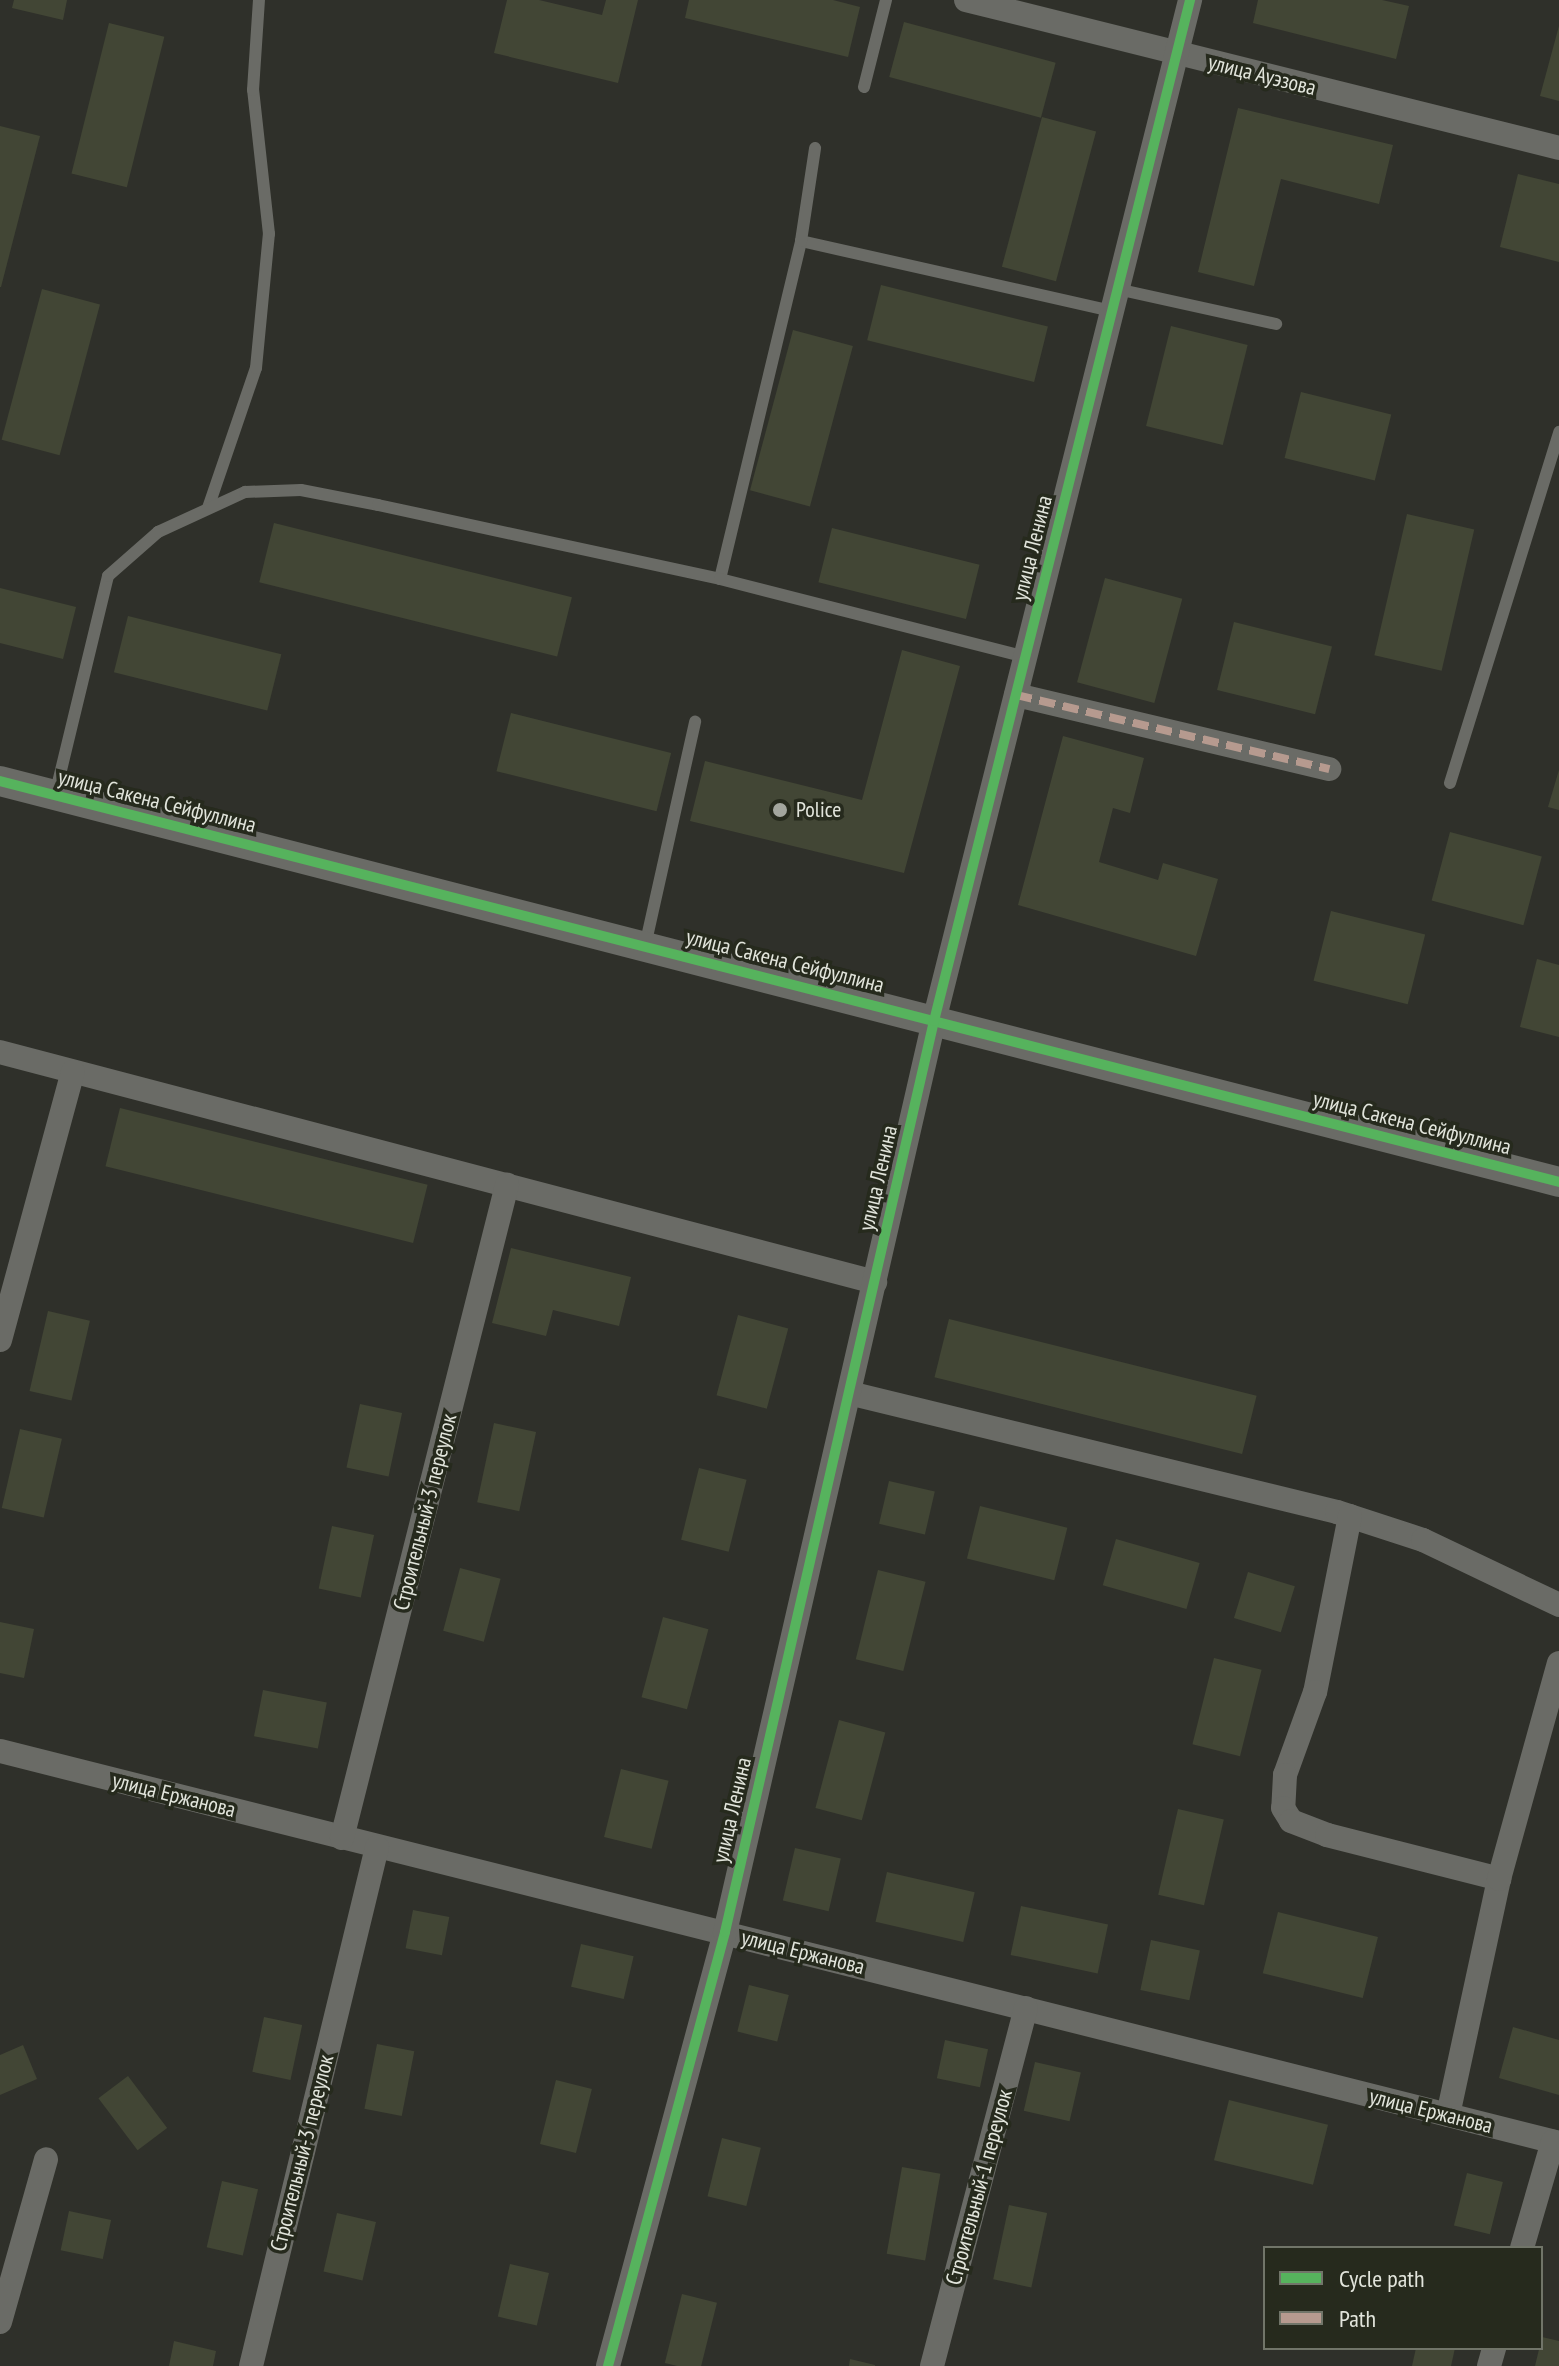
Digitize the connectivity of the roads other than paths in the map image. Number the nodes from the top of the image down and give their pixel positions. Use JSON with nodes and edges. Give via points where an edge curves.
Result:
{"nodes":[{"id":1,"x":259,"y":0,"type":"edge"},
{"id":2,"x":886,"y":0,"type":"edge"},
{"id":3,"x":966,"y":0,"type":"edge"},
{"id":4,"x":1190,"y":0,"type":"edge"},
{"id":5,"x":1176,"y":54,"type":"junction"},
{"id":6,"x":864,"y":87,"type":"dead end"},
{"id":7,"x":815,"y":148,"type":"dead end"},
{"id":8,"x":1559,"y":148,"type":"edge"},
{"id":9,"x":801,"y":241,"type":"junction"},
{"id":10,"x":1114,"y":300,"type":"junction"},
{"id":11,"x":1276,"y":324,"type":"dead end"},
{"id":12,"x":1559,"y":432,"type":"edge"},
{"id":13,"x":208,"y":508,"type":"junction"},
{"id":14,"x":720,"y":579,"type":"junction"},
{"id":15,"x":1025,"y":657,"type":"junction"},
{"id":16,"x":1016,"y":695,"type":"junction"},
{"id":17,"x":695,"y":722,"type":"dead end"},
{"id":18,"x":1329,"y":769,"type":"dead end"},
{"id":19,"x":0,"y":781,"type":"edge"},
{"id":20,"x":1450,"y":783,"type":"dead end"},
{"id":21,"x":55,"y":795,"type":"junction"},
{"id":22,"x":645,"y":946,"type":"junction"},
{"id":23,"x":934,"y":1021,"type":"junction"},
{"id":24,"x":0,"y":1052,"type":"edge"},
{"id":25,"x":73,"y":1072,"type":"junction"},
{"id":26,"x":1559,"y":1182,"type":"edge"},
{"id":27,"x":507,"y":1185,"type":"junction"},
{"id":28,"x":875,"y":1282,"type":"junction"},
{"id":29,"x":0,"y":1340,"type":"edge"},
{"id":30,"x":849,"y":1393,"type":"junction"},
{"id":31,"x":1350,"y":1516,"type":"junction"},
{"id":32,"x":1559,"y":1605,"type":"edge"},
{"id":33,"x":1559,"y":1663,"type":"edge"},
{"id":34,"x":0,"y":1751,"type":"edge"},
{"id":35,"x":342,"y":1838,"type":"junction"},
{"id":36,"x":377,"y":1847,"type":"junction"},
{"id":37,"x":1499,"y":1879,"type":"junction"},
{"id":38,"x":725,"y":1932,"type":"junction"},
{"id":39,"x":1026,"y":2008,"type":"junction"},
{"id":40,"x":1448,"y":2115,"type":"junction"},
{"id":41,"x":1556,"y":2142,"type":"edge"},
{"id":42,"x":46,"y":2159,"type":"dead end"},
{"id":43,"x":1523,"y":2246,"type":"edge"},
{"id":44,"x":0,"y":2322,"type":"edge"},
{"id":45,"x":251,"y":2366,"type":"edge"},
{"id":46,"x":608,"y":2366,"type":"edge"},
{"id":47,"x":932,"y":2366,"type":"edge"}],
"edges":[{"from":1,"to":13,"type":"lane","via":[[253,90],[269,234],[259,338],[232,449]]},
{"from":2,"to":6,"type":"lane"},
{"from":3,"to":5,"type":"street","name":"улица Ауэзова"},
{"from":4,"to":5,"type":"street","name":"улица Ленина"},
{"from":5,"to":8,"type":"street","name":"улица Ауэзова"},
{"from":5,"to":10,"type":"street","name":"улица Ленина"},
{"from":7,"to":9,"type":"lane"},
{"from":9,"to":10,"type":"lane"},
{"from":9,"to":14,"type":"lane"},
{"from":10,"to":11,"type":"lane"},
{"from":10,"to":15,"type":"street","name":"улица Ленина"},
{"from":12,"to":20,"type":"lane"},
{"from":13,"to":14,"type":"lane","via":[[245,492],[301,490]]},
{"from":13,"to":21,"type":"lane","via":[[158,532],[108,576]]},
{"from":14,"to":15,"type":"lane"},
{"from":15,"to":16,"type":"street","name":"улица Ленина"},
{"from":16,"to":18,"type":"street"},
{"from":16,"to":23,"type":"street","name":"улица Ленина"},
{"from":17,"to":22,"type":"lane"},
{"from":19,"to":21,"type":"street","name":"улица Сакена Сейфуллина"},
{"from":21,"to":22,"type":"street","name":"улица Сакена Сейфуллина"},
{"from":22,"to":23,"type":"street","name":"улица Сакена Сейфуллина"},
{"from":23,"to":26,"type":"street","name":"улица Сакена Сейфуллина"},
{"from":23,"to":28,"type":"street","name":"улица Ленина"},
{"from":24,"to":25,"type":"street"},
{"from":25,"to":27,"type":"street"},
{"from":25,"to":29,"type":"street"},
{"from":27,"to":28,"type":"street"},
{"from":27,"to":35,"type":"street","name":"Строительный-3 переулок"},
{"from":28,"to":30,"type":"street","name":"улица Ленина"},
{"from":30,"to":31,"type":"street"},
{"from":30,"to":38,"type":"street","name":"улица Ленина"},
{"from":31,"to":32,"type":"street","via":[[1423,1540]]},
{"from":31,"to":37,"type":"street","via":[[1315,1692],[1285,1775],[1283,1808],[1291,1821],[1327,1835]]},
{"from":33,"to":37,"type":"street"},
{"from":34,"to":35,"type":"street","name":"улица Ержанова"},
{"from":35,"to":36,"type":"street","name":"улица Ержанова"},
{"from":36,"to":38,"type":"street","name":"улица Ержанова"},
{"from":36,"to":45,"type":"street","name":"Строительный-3 переулок"},
{"from":37,"to":40,"type":"street"},
{"from":38,"to":39,"type":"street","name":"улица Ержанова"},
{"from":38,"to":46,"type":"street","name":"улица Ленина"},
{"from":39,"to":40,"type":"street","name":"улица Ержанова"},
{"from":39,"to":47,"type":"street","name":"Строительный-1 переулок"},
{"from":40,"to":41,"type":"street","name":"улица Ержанова"},
{"from":41,"to":43,"type":"street"},
{"from":42,"to":44,"type":"street"}]}
